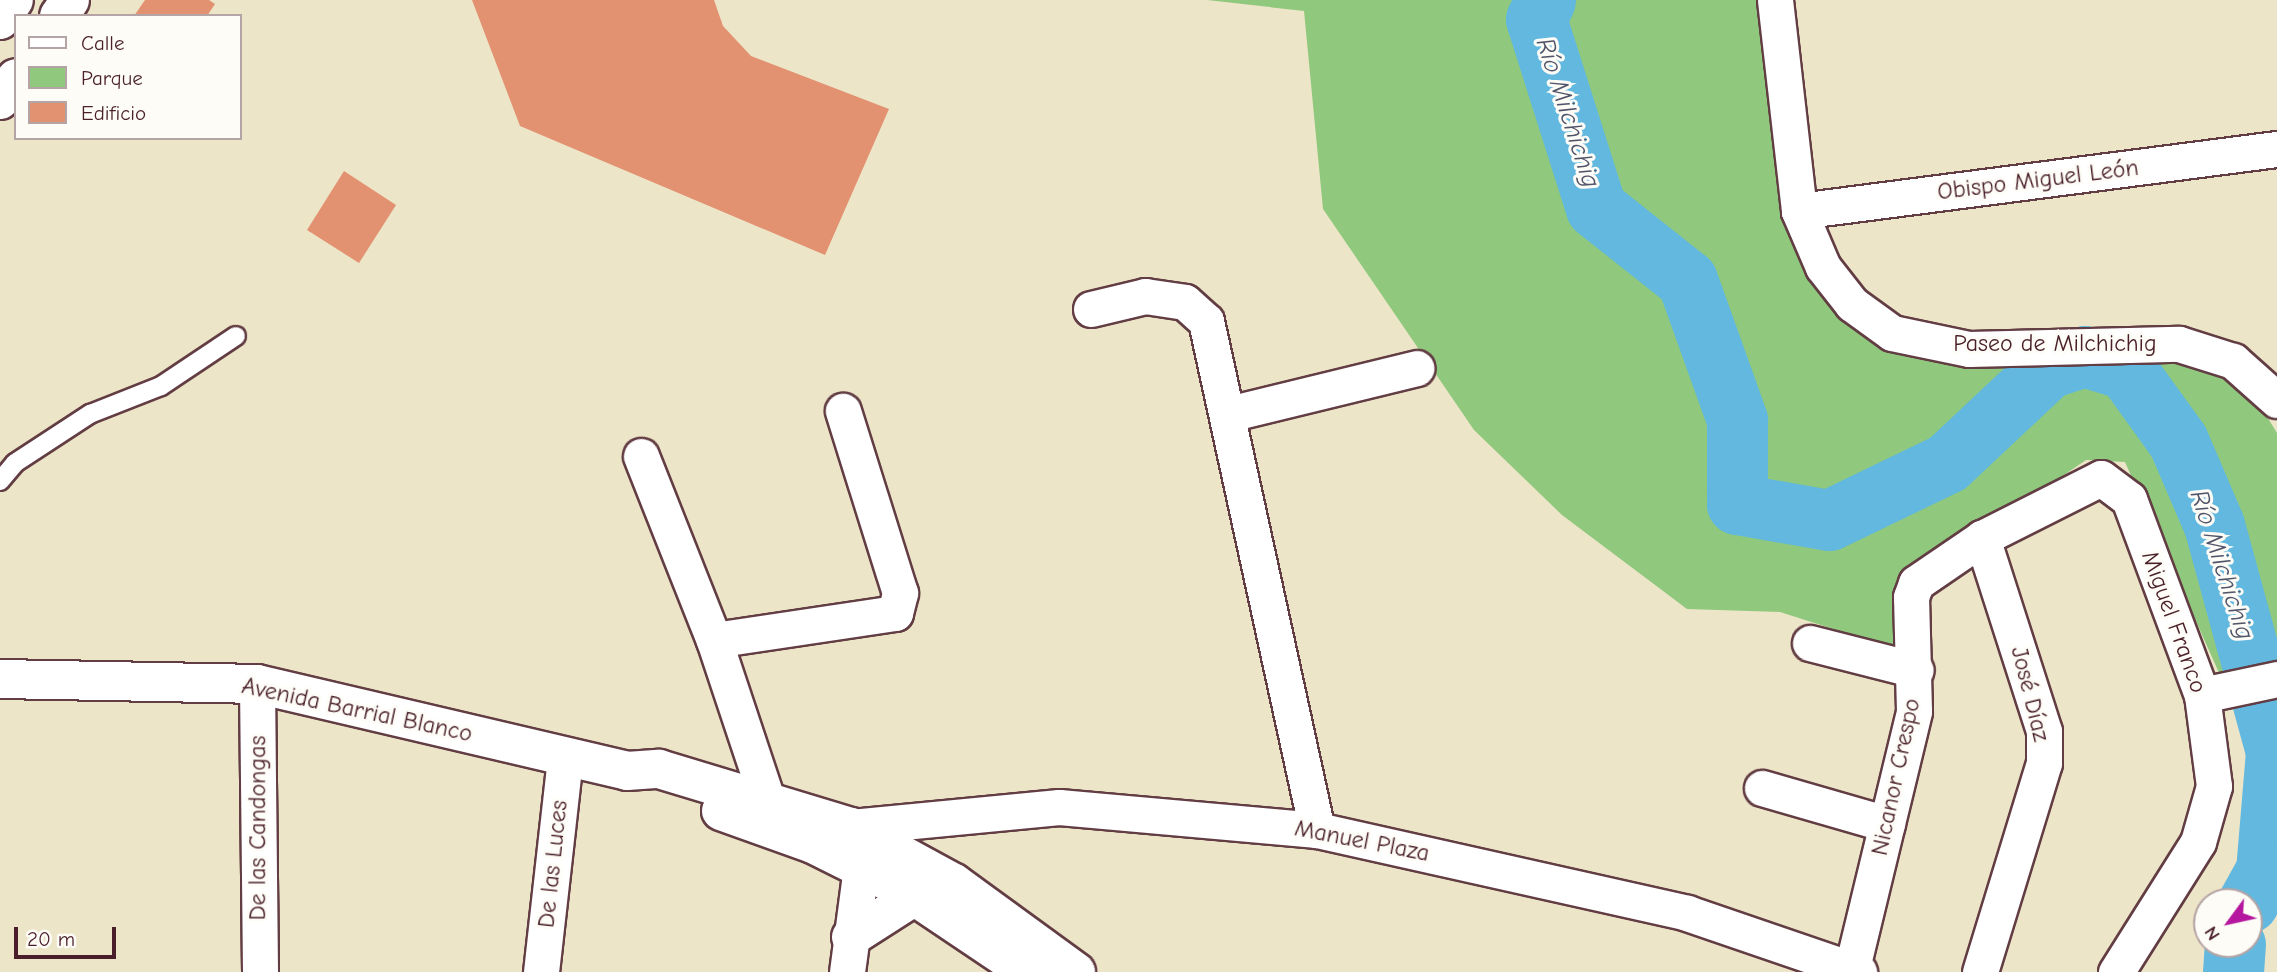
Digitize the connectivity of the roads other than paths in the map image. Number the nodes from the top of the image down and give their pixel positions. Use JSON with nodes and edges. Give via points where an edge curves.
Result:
{"nodes":[{"id":1,"x":14,"y":0,"type":"edge"},
{"id":2,"x":1774,"y":0,"type":"edge"},
{"id":3,"x":0,"y":20,"type":"edge"},
{"id":4,"x":14,"y":81,"type":"edge"},
{"id":5,"x":0,"y":100,"type":"edge"},
{"id":6,"x":2277,"y":149,"type":"edge"},
{"id":7,"x":1800,"y":211,"type":"junction"},
{"id":8,"x":1091,"y":309,"type":"dead end"},
{"id":9,"x":236,"y":336,"type":"dead end"},
{"id":10,"x":1416,"y":368,"type":"dead end"},
{"id":11,"x":2277,"y":400,"type":"edge"},
{"id":12,"x":843,"y":411,"type":"dead end"},
{"id":13,"x":1228,"y":414,"type":"junction"},
{"id":14,"x":641,"y":456,"type":"dead end"},
{"id":15,"x":0,"y":481,"type":"edge"},
{"id":16,"x":1982,"y":538,"type":"junction"},
{"id":17,"x":1916,"y":583,"type":"joint"},
{"id":18,"x":714,"y":640,"type":"junction"},
{"id":19,"x":1810,"y":643,"type":"dead end"},
{"id":20,"x":1916,"y":670,"type":"junction"},
{"id":21,"x":0,"y":679,"type":"edge"},
{"id":22,"x":2277,"y":679,"type":"edge"},
{"id":23,"x":257,"y":684,"type":"junction"},
{"id":24,"x":2214,"y":692,"type":"junction"},
{"id":25,"x":565,"y":757,"type":"junction"},
{"id":26,"x":627,"y":771,"type":"junction"},
{"id":27,"x":1762,"y":788,"type":"dead end"},
{"id":28,"x":767,"y":799,"type":"junction"},
{"id":29,"x":1887,"y":824,"type":"junction"},
{"id":30,"x":851,"y":827,"type":"junction"},
{"id":31,"x":1317,"y":830,"type":"junction"},
{"id":32,"x":861,"y":867,"type":"junction"},
{"id":33,"x":915,"y":896,"type":"junction"},
{"id":34,"x":849,"y":954,"type":"edge"},
{"id":35,"x":1856,"y":970,"type":"edge"},
{"id":36,"x":260,"y":972,"type":"edge"},
{"id":37,"x":541,"y":972,"type":"edge"},
{"id":38,"x":1027,"y":972,"type":"edge"},
{"id":39,"x":1076,"y":972,"type":"edge"},
{"id":40,"x":1980,"y":972,"type":"edge"},
{"id":41,"x":2116,"y":972,"type":"edge"}],
"edges":[{"from":1,"to":3,"type":"street"},
{"from":2,"to":7,"type":"street","name":"Paseo de Milchichig"},
{"from":4,"to":5,"type":"street"},
{"from":6,"to":7,"type":"street","name":"Obispo Miguel León"},
{"from":7,"to":11,"type":"street","name":"Paseo de Milchichig","via":[[1823,267],[1852,304],[1892,333],[1969,349],[2179,344],[2233,361]]},
{"from":8,"to":13,"type":"street","via":[[1144,296],[1185,303],[1206,321]]},
{"from":9,"to":15,"type":"lane","via":[[161,386],[90,414],[15,463]]},
{"from":10,"to":13,"type":"street"},
{"from":12,"to":18,"type":"street","via":[[900,593],[895,613]]},
{"from":13,"to":31,"type":"street"},
{"from":14,"to":18,"type":"street"},
{"from":16,"to":17,"type":"street","name":"Miguel Franco"},
{"from":16,"to":24,"type":"street","name":"Miguel Franco","via":[[2089,480],[2112,480],[2129,499]]},
{"from":16,"to":40,"type":"street","name":"José Díaz","via":[[2044,731],[2044,764]]},
{"from":17,"to":20,"type":"street","name":"Nicanor Crespo","via":[[1911,597]]},
{"from":18,"to":28,"type":"street"},
{"from":19,"to":20,"type":"street"},
{"from":20,"to":29,"type":"street","name":"Nicanor Crespo","via":[[1914,711]]},
{"from":21,"to":23,"type":"street","name":"Avenida Barrial Blanco"},
{"from":22,"to":24,"type":"street"},
{"from":23,"to":25,"type":"street","name":"Avenida Barrial Blanco"},
{"from":23,"to":36,"type":"street","name":"De las Candongas"},
{"from":24,"to":41,"type":"street","name":"Miguel Franco","via":[[2210,815]]},
{"from":25,"to":26,"type":"street","name":"Avenida Barrial Blanco"},
{"from":25,"to":37,"type":"street","name":"De las Luces"},
{"from":26,"to":28,"type":"street","name":"Avenida Barrial Blanco","via":[[659,769]]},
{"from":26,"to":32,"type":"street","name":"Avenida Barrial Blanco","via":[[649,788],[813,844]]},
{"from":27,"to":29,"type":"street"},
{"from":28,"to":30,"type":"street","name":"Avenida Barrial Blanco"},
{"from":29,"to":35,"type":"street","name":"Nicanor Crespo"},
{"from":30,"to":31,"type":"street","name":"Manuel Plaza","via":[[1059,807]]},
{"from":30,"to":32,"type":"street"},
{"from":30,"to":39,"type":"street","name":"Avenida Barrial Blanco","via":[[954,883]]},
{"from":31,"to":35,"type":"street","name":"Manuel Plaza","via":[[1687,913]]},
{"from":32,"to":33,"type":"street","name":"Avenida Barrial Blanco"},
{"from":32,"to":34,"type":"street"},
{"from":33,"to":34,"type":"street"},
{"from":33,"to":38,"type":"street","name":"Avenida Barrial Blanco"}]}
